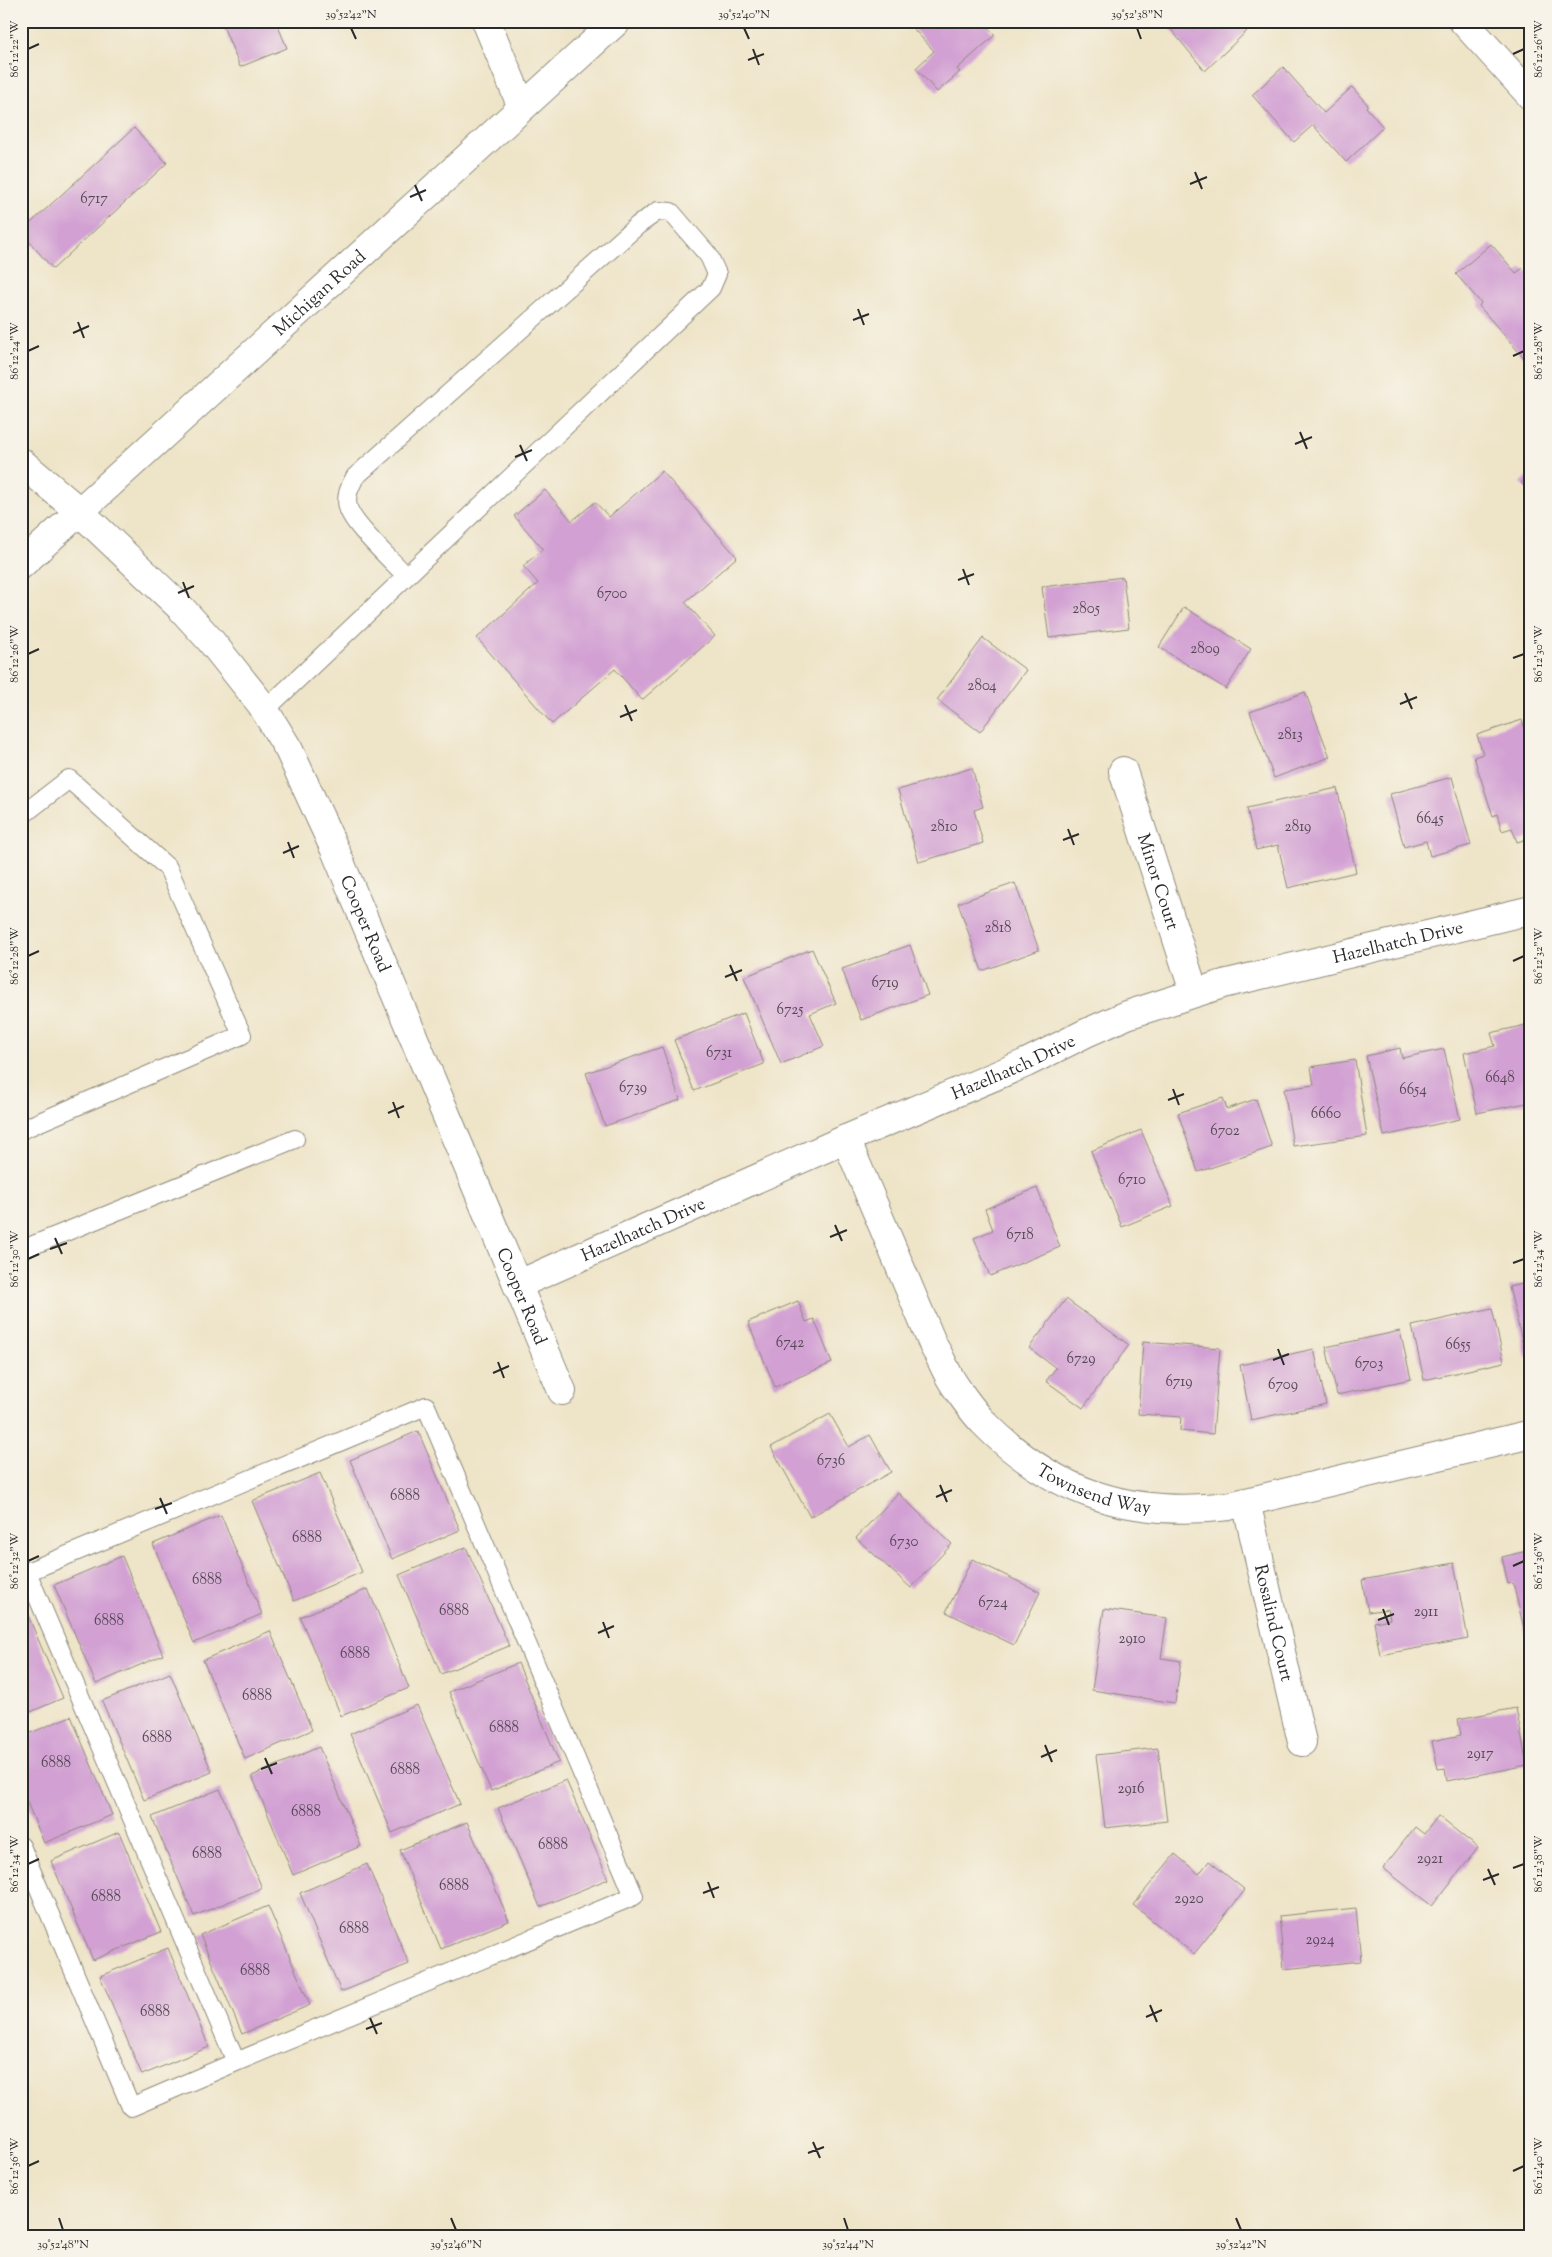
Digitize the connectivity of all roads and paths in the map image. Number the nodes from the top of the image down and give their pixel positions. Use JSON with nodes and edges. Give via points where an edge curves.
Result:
{"nodes":[{"id":1,"x":486,"y":21,"type":"edge"},
{"id":2,"x":617,"y":21,"type":"edge"},
{"id":3,"x":1463,"y":21,"type":"edge"},
{"id":4,"x":1531,"y":96,"type":"edge"},
{"id":5,"x":522,"y":107,"type":"junction"},
{"id":6,"x":21,"y":462,"type":"edge"},
{"id":7,"x":80,"y":512,"type":"junction"},
{"id":8,"x":21,"y":565,"type":"edge"},
{"id":9,"x":406,"y":576,"type":"junction"},
{"id":10,"x":265,"y":710,"type":"junction"},
{"id":11,"x":1123,"y":770,"type":"dead end"},
{"id":12,"x":21,"y":816,"type":"edge"},
{"id":13,"x":1531,"y":910,"type":"edge"},
{"id":14,"x":1194,"y":992,"type":"junction"},
{"id":15,"x":21,"y":1130,"type":"edge"},
{"id":16,"x":846,"y":1138,"type":"junction"},
{"id":17,"x":295,"y":1140,"type":"dead end"},
{"id":18,"x":21,"y":1250,"type":"edge"},
{"id":19,"x":517,"y":1285,"type":"junction"},
{"id":20,"x":562,"y":1391,"type":"dead end"},
{"id":21,"x":1531,"y":1434,"type":"edge"},
{"id":22,"x":1246,"y":1502,"type":"junction"},
{"id":23,"x":23,"y":1568,"type":"edge"},
{"id":24,"x":1302,"y":1742,"type":"dead end"},
{"id":25,"x":21,"y":1846,"type":"edge"},
{"id":26,"x":236,"y":2062,"type":"junction"}],
"edges":[{"from":1,"to":5,"type":"street"},
{"from":2,"to":5,"type":"street","name":"Michigan Road"},
{"from":3,"to":4,"type":"street"},
{"from":5,"to":7,"type":"street","name":"Michigan Road"},
{"from":6,"to":7,"type":"street","name":"Cooper Road"},
{"from":7,"to":8,"type":"street","name":"Michigan Road"},
{"from":7,"to":10,"type":"street","name":"Cooper Road","via":[[180,607]]},
{"from":9,"to":9,"type":"lane","via":[[711,288],[717,274],[709,256],[671,212],[658,211],[638,225],[354,477],[347,491],[348,508],[357,524]]},
{"from":9,"to":10,"type":"lane"},
{"from":10,"to":19,"type":"street","name":"Cooper Road","via":[[289,750],[315,805]]},
{"from":11,"to":14,"type":"street","name":"Minor Court"},
{"from":12,"to":15,"type":"lane","via":[[68,778],[168,868],[242,1035]]},
{"from":13,"to":14,"type":"street","name":"Hazelhatch Drive"},
{"from":14,"to":16,"type":"street","name":"Hazelhatch Drive","via":[[1106,1024],[1026,1063]]},
{"from":16,"to":19,"type":"street","name":"Hazelhatch Drive"},
{"from":16,"to":22,"type":"street","name":"Townsend Way","via":[[948,1374],[983,1422],[1013,1450],[1040,1470],[1083,1492],[1130,1505],[1198,1509]]},
{"from":17,"to":18,"type":"lane"},
{"from":19,"to":20,"type":"street","name":"Cooper Road"},
{"from":21,"to":22,"type":"street","name":"Townsend Way"},
{"from":22,"to":24,"type":"street","name":"Rosalind Court"},
{"from":23,"to":26,"type":"lane"},
{"from":23,"to":26,"type":"lane","via":[[426,1406],[634,1896]]},
{"from":25,"to":26,"type":"lane","via":[[131,2107]]}]}
